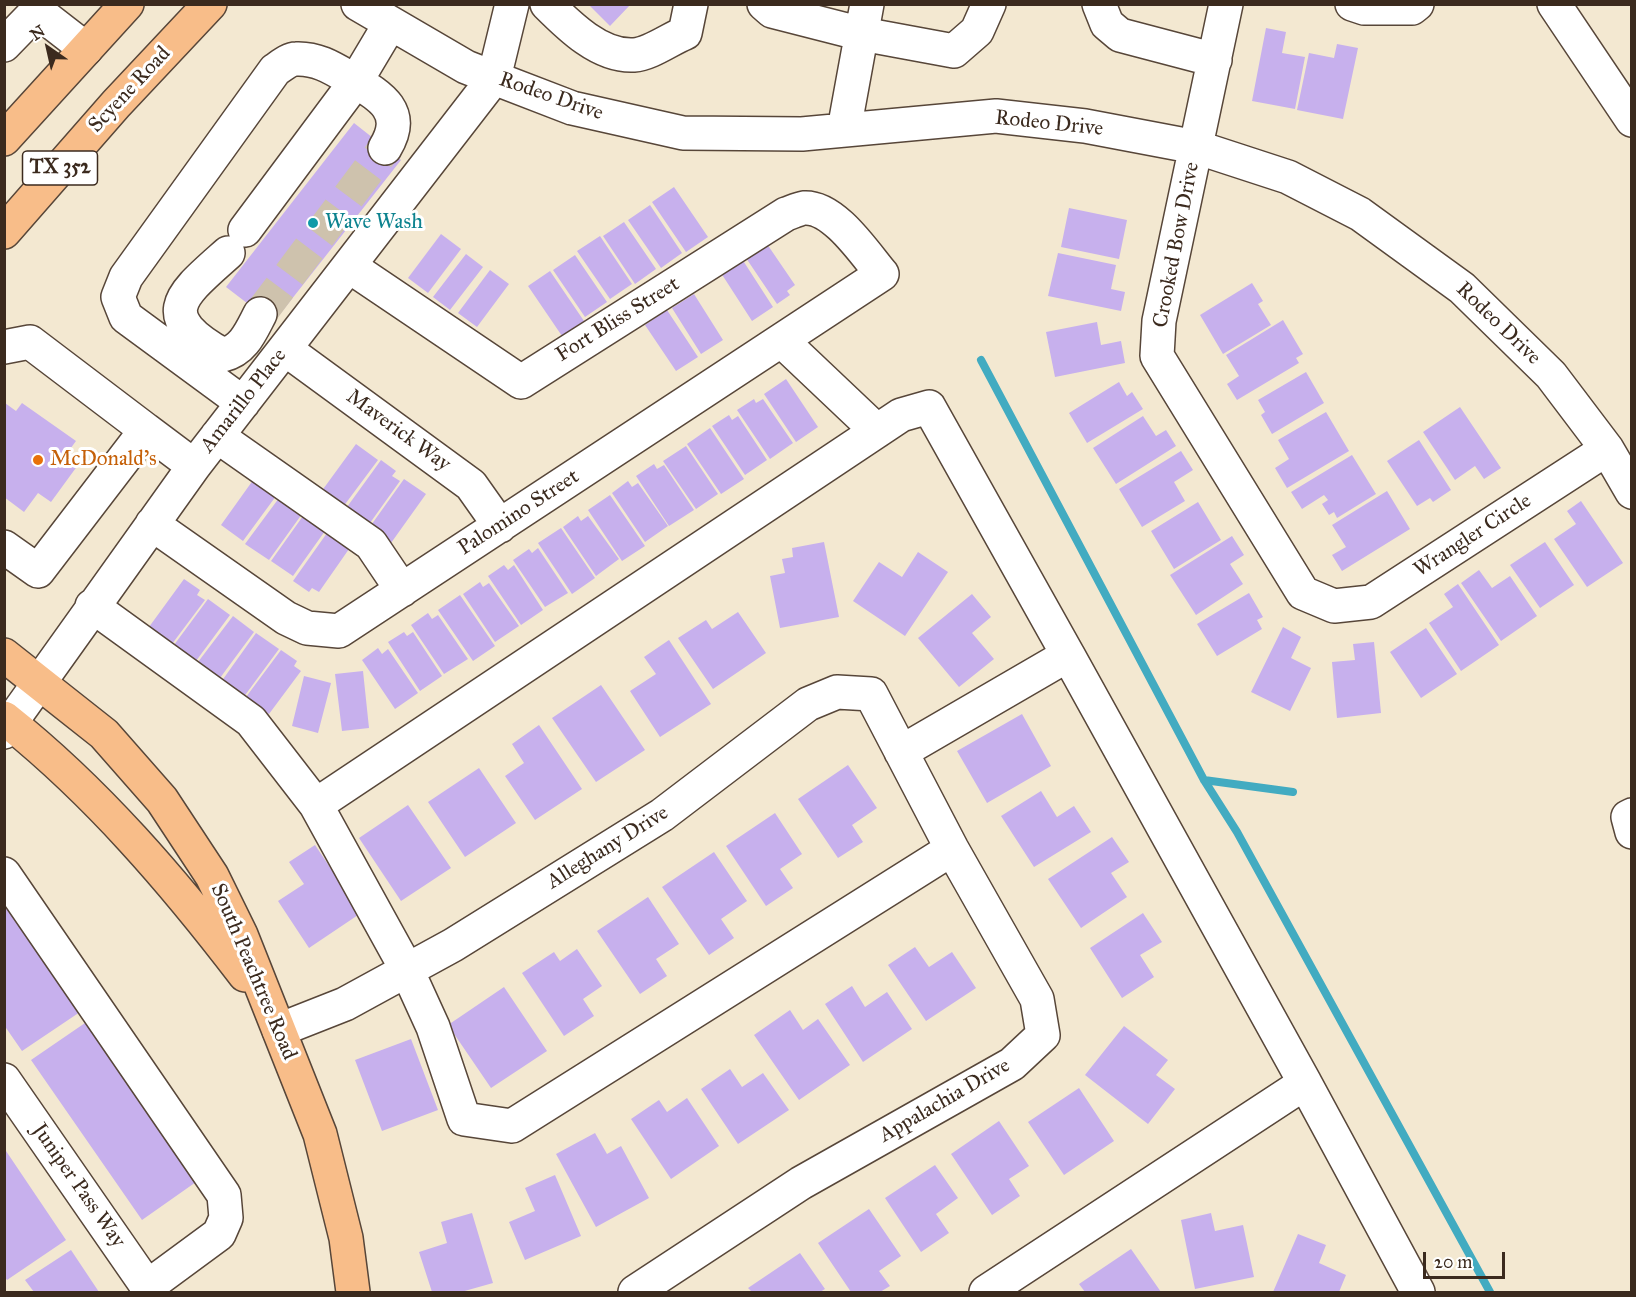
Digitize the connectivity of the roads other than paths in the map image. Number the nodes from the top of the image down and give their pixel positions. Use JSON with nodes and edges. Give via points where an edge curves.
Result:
{"nodes":[{"id":1,"x":127,"y":4,"type":"edge"},
{"id":2,"x":210,"y":4,"type":"edge"},
{"id":3,"x":358,"y":4,"type":"edge"},
{"id":4,"x":512,"y":4,"type":"edge"},
{"id":5,"x":547,"y":4,"type":"edge"},
{"id":6,"x":691,"y":4,"type":"edge"},
{"id":7,"x":764,"y":4,"type":"edge"},
{"id":8,"x":989,"y":4,"type":"edge"},
{"id":9,"x":1099,"y":4,"type":"edge"},
{"id":10,"x":1226,"y":4,"type":"edge"},
{"id":11,"x":1417,"y":4,"type":"edge"},
{"id":12,"x":1554,"y":4,"type":"edge"},
{"id":13,"x":1360,"y":6,"type":"edge"},
{"id":14,"x":35,"y":8,"type":"edge"},
{"id":15,"x":864,"y":19,"type":"edge"},
{"id":16,"x":390,"y":24,"type":"junction"},
{"id":17,"x":4,"y":45,"type":"edge"},
{"id":18,"x":86,"y":49,"type":"junction"},
{"id":19,"x":1215,"y":60,"type":"junction"},
{"id":20,"x":494,"y":78,"type":"junction"},
{"id":21,"x":356,"y":81,"type":"junction"},
{"id":22,"x":1632,"y":120,"type":"edge"},
{"id":23,"x":844,"y":130,"type":"junction"},
{"id":24,"x":4,"y":139,"type":"edge"},
{"id":25,"x":1196,"y":147,"type":"junction"},
{"id":26,"x":385,"y":148,"type":"tunnel mouth"},
{"id":27,"x":4,"y":232,"type":"edge"},
{"id":28,"x":349,"y":266,"type":"junction"},
{"id":29,"x":882,"y":274,"type":"joint"},
{"id":30,"x":260,"y":314,"type":"tunnel mouth"},
{"id":31,"x":782,"y":341,"type":"junction"},
{"id":32,"x":4,"y":347,"type":"edge"},
{"id":33,"x":285,"y":349,"type":"junction"},
{"id":34,"x":243,"y":403,"type":"junction"},
{"id":35,"x":146,"y":430,"type":"junction"},
{"id":36,"x":877,"y":431,"type":"junction"},
{"id":37,"x":217,"y":436,"type":"junction"},
{"id":38,"x":1607,"y":449,"type":"junction"},
{"id":39,"x":194,"y":466,"type":"junction"},
{"id":40,"x":1632,"y":492,"type":"edge"},
{"id":41,"x":152,"y":524,"type":"junction"},
{"id":42,"x":500,"y":526,"type":"junction"},
{"id":43,"x":4,"y":547,"type":"edge"},
{"id":44,"x":402,"y":591,"type":"junction"},
{"id":45,"x":92,"y":606,"type":"junction"},
{"id":46,"x":1334,"y":606,"type":"joint"},
{"id":47,"x":4,"y":655,"type":"edge"},
{"id":48,"x":1068,"y":655,"type":"junction"},
{"id":49,"x":39,"y":681,"type":"junction"},
{"id":50,"x":6,"y":724,"type":"edge"},
{"id":51,"x":901,"y":752,"type":"junction"},
{"id":52,"x":316,"y":805,"type":"junction"},
{"id":53,"x":1632,"y":815,"type":"edge"},
{"id":54,"x":1632,"y":832,"type":"edge"},
{"id":55,"x":952,"y":849,"type":"junction"},
{"id":56,"x":4,"y":874,"type":"edge"},
{"id":57,"x":407,"y":970,"type":"junction"},
{"id":58,"x":274,"y":1019,"type":"junction"},
{"id":59,"x":4,"y":1080,"type":"edge"},
{"id":60,"x":1305,"y":1083,"type":"junction"},
{"id":61,"x":149,"y":1290,"type":"edge"},
{"id":62,"x":353,"y":1293,"type":"edge"},
{"id":63,"x":635,"y":1293,"type":"edge"},
{"id":64,"x":986,"y":1293,"type":"edge"},
{"id":65,"x":1418,"y":1293,"type":"edge"}],
"edges":[{"from":1,"to":18,"type":"main road","number":"TX 352"},
{"from":2,"to":27,"type":"main road","name":"Scyene Road","number":"TX 352"},
{"from":3,"to":16,"type":"street","name":"Rodeo Drive"},
{"from":4,"to":20,"type":"street"},
{"from":5,"to":6,"type":"street","via":[[568,25],[610,52],[635,55],[685,33]]},
{"from":7,"to":15,"type":"street","via":[[772,11]]},
{"from":8,"to":15,"type":"street","via":[[976,31],[954,51]]},
{"from":9,"to":19,"type":"street","via":[[1107,24],[1120,35]]},
{"from":10,"to":19,"type":"street","name":"Crooked Bow Drive"},
{"from":11,"to":13,"type":"street","via":[[1412,8]]},
{"from":12,"to":22,"type":"street"},
{"from":14,"to":17,"type":"street"},
{"from":14,"to":18,"type":"street"},
{"from":15,"to":23,"type":"street"},
{"from":16,"to":20,"type":"street","name":"Rodeo Drive","via":[[466,67]]},
{"from":16,"to":21,"type":"street"},
{"from":18,"to":24,"type":"main road","number":"TX 352"},
{"from":19,"to":25,"type":"street","name":"Crooked Bow Drive"},
{"from":20,"to":23,"type":"street","name":"Rodeo Drive","via":[[572,108],[683,133],[802,134]]},
{"from":20,"to":28,"type":"street","name":"Amarillo Place"},
{"from":21,"to":26,"type":"street","via":[[380,95],[390,110],[394,123]]},
{"from":21,"to":30,"type":"street","via":[[237,241],[183,296],[179,310],[182,325],[223,355],[235,352],[245,341]]},
{"from":21,"to":34,"type":"street","via":[[324,63],[293,59],[275,70],[126,277],[118,297],[126,317]]},
{"from":23,"to":25,"type":"street","name":"Rodeo Drive","via":[[996,116],[1085,126]]},
{"from":25,"to":38,"type":"street","name":"Rodeo Drive","via":[[1288,177],[1360,214],[1462,288],[1551,375]]},
{"from":25,"to":46,"type":"street","name":"Crooked Bow Drive","via":[[1159,321],[1157,356],[1303,593]]},
{"from":28,"to":29,"type":"street","name":"Fort Bliss Street","via":[[521,382],[786,214],[805,208],[824,213],[840,225]]},
{"from":28,"to":33,"type":"street","name":"Amarillo Place"},
{"from":29,"to":31,"type":"street","name":"Palomino Street"},
{"from":31,"to":36,"type":"street"},
{"from":31,"to":42,"type":"street","name":"Palomino Street"},
{"from":32,"to":35,"type":"street","via":[[30,342]]},
{"from":33,"to":34,"type":"street","name":"Amarillo Place"},
{"from":33,"to":42,"type":"street","name":"Maverick Way","via":[[471,485]]},
{"from":34,"to":37,"type":"street","name":"Amarillo Place"},
{"from":35,"to":39,"type":"street"},
{"from":35,"to":43,"type":"street","via":[[38,571]]},
{"from":36,"to":48,"type":"street","via":[[902,415],[929,407]]},
{"from":36,"to":52,"type":"street"},
{"from":37,"to":39,"type":"street","name":"Amarillo Place"},
{"from":37,"to":44,"type":"street","via":[[371,544]]},
{"from":38,"to":40,"type":"street","name":"Rodeo Drive"},
{"from":38,"to":46,"type":"street","name":"Wrangler Circle","via":[[1371,602]]},
{"from":39,"to":41,"type":"street","name":"Amarillo Place"},
{"from":41,"to":44,"type":"street","name":"Palomino Street","via":[[285,618],[307,628],[339,632]]},
{"from":41,"to":45,"type":"street","name":"Amarillo Place"},
{"from":42,"to":44,"type":"street","name":"Palomino Street"},
{"from":45,"to":49,"type":"street","name":"Amarillo Place"},
{"from":45,"to":52,"type":"street","via":[[251,721]]},
{"from":47,"to":49,"type":"main road","name":"South Peachtree Road"},
{"from":48,"to":51,"type":"street"},
{"from":48,"to":60,"type":"street"},
{"from":49,"to":50,"type":"street","name":"Amarillo Place"},
{"from":49,"to":58,"type":"main road","name":"South Peachtree Road","via":[[104,734],[162,800],[212,876],[241,935]]},
{"from":50,"to":58,"type":"main road","via":[[84,790],[140,847],[193,907]]},
{"from":51,"to":55,"type":"street","name":"Appalachia Drive"},
{"from":51,"to":57,"type":"street","name":"Alleghany Drive","via":[[871,694],[837,692],[808,704],[662,815]]},
{"from":52,"to":57,"type":"street"},
{"from":53,"to":54,"type":"street","via":[[1628,817]]},
{"from":55,"to":57,"type":"street","via":[[512,1126],[464,1119],[433,1027]]},
{"from":55,"to":63,"type":"street","name":"Appalachia Drive","via":[[1037,999],[1042,1035],[1012,1064],[801,1183]]},
{"from":56,"to":61,"type":"street","via":[[224,1195],[226,1218],[219,1234]]},
{"from":57,"to":58,"type":"street","name":"Alleghany Drive","via":[[345,1004]]},
{"from":58,"to":62,"type":"main road","name":"South Peachtree Road","via":[[320,1134],[346,1238]]},
{"from":59,"to":61,"type":"street","name":"Juniper Pass Way"},
{"from":60,"to":64,"type":"street"},
{"from":60,"to":65,"type":"street"}]}
